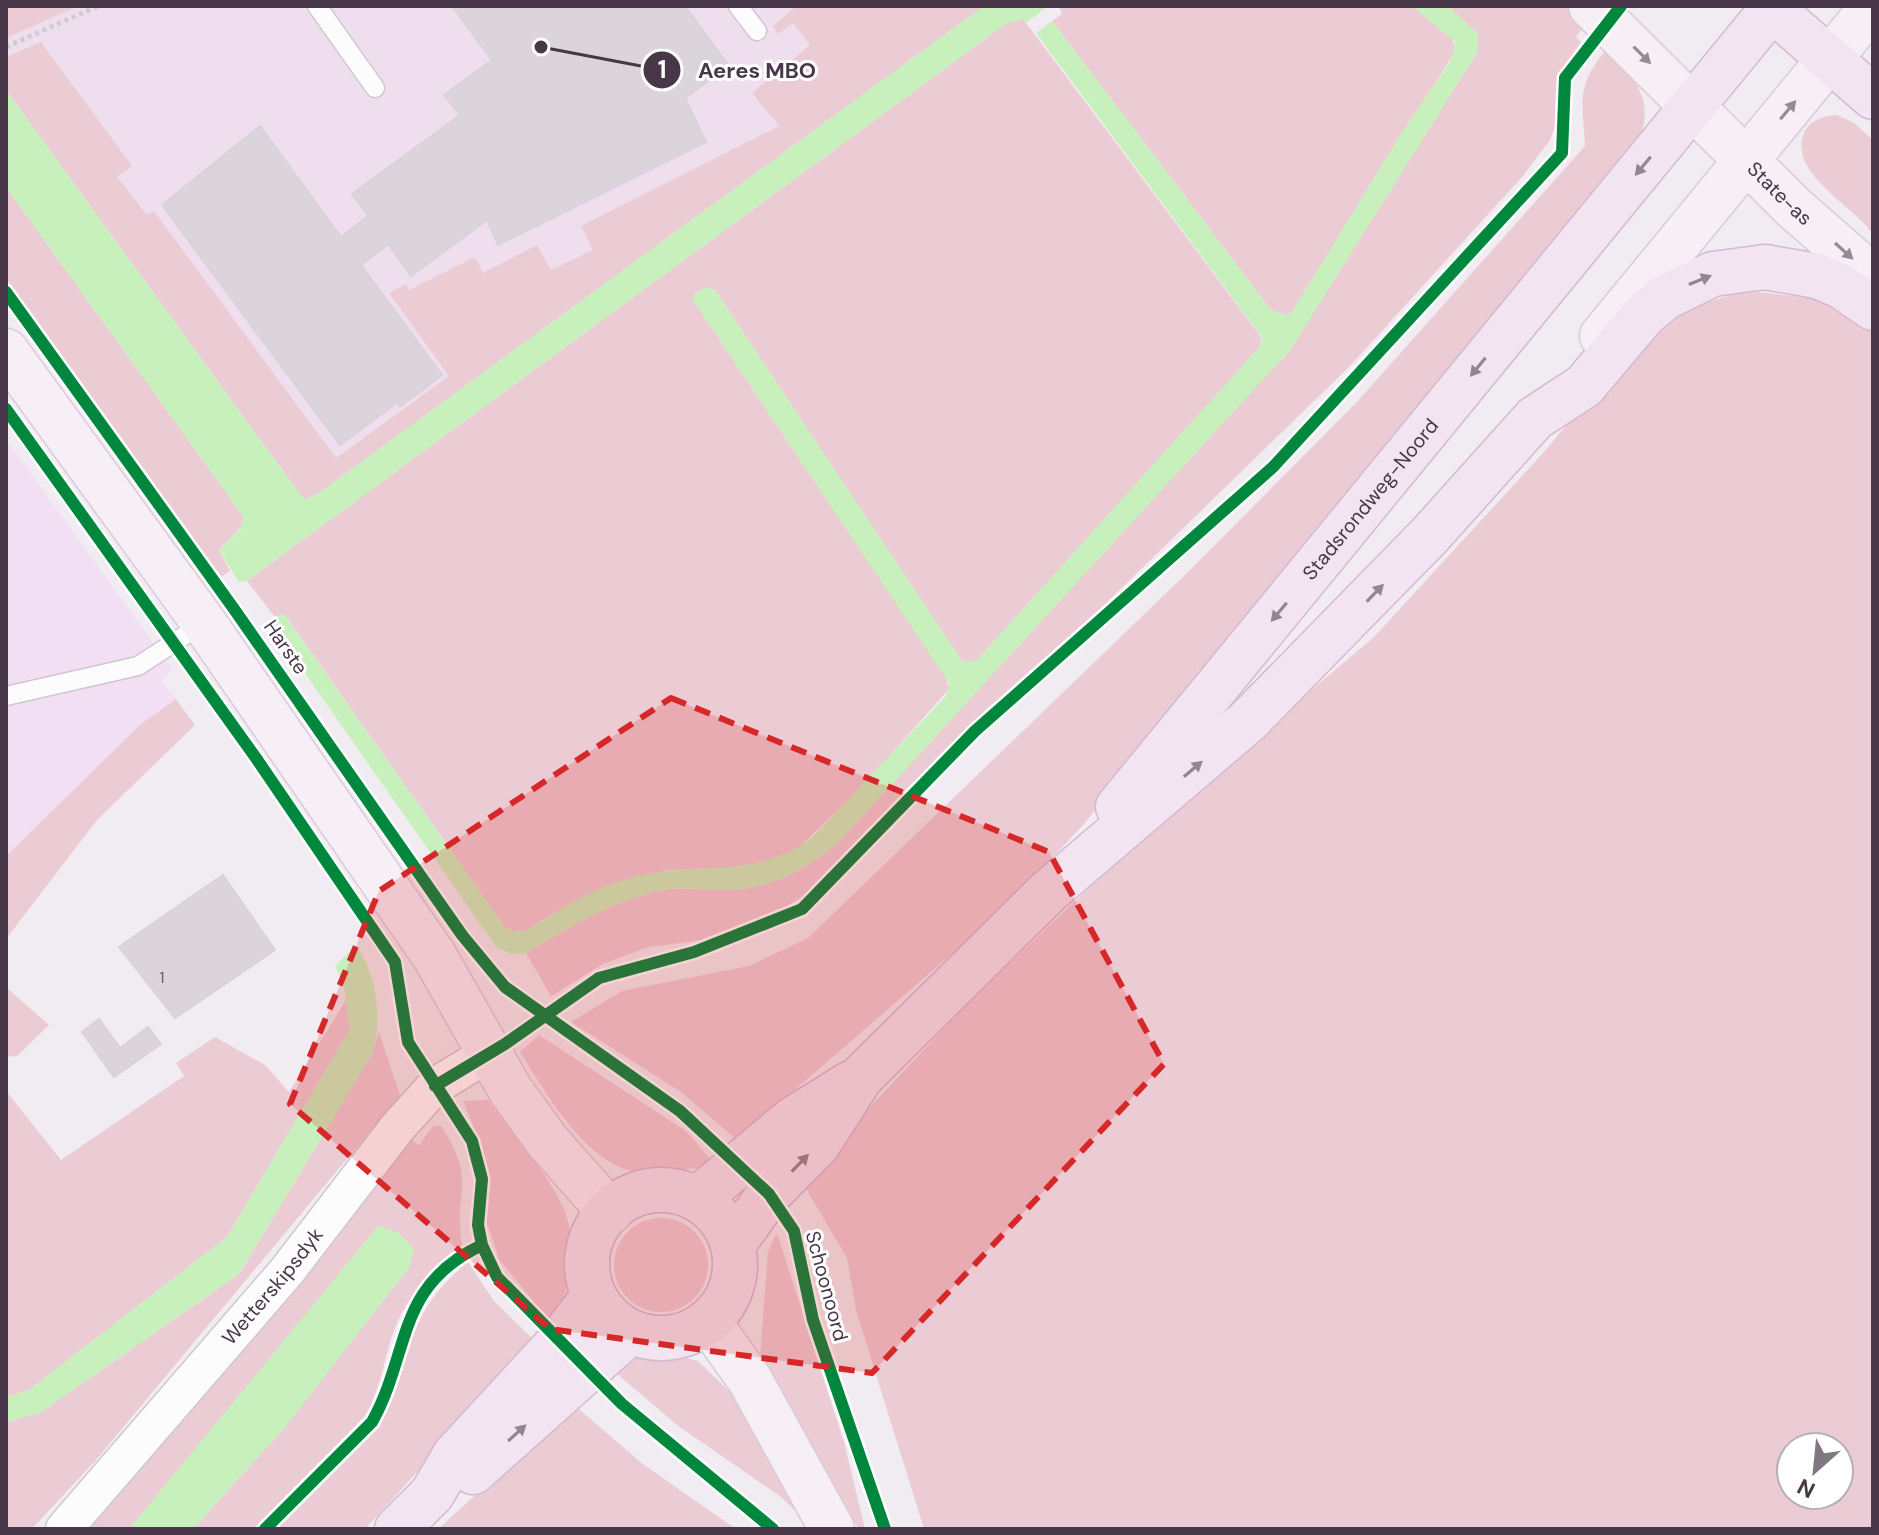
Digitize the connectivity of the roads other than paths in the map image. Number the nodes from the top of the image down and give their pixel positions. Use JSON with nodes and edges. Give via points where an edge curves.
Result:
{"nodes":[{"id":1,"x":317,"y":6,"type":"edge"},
{"id":2,"x":738,"y":6,"type":"edge"},
{"id":3,"x":1591,"y":6,"type":"edge"},
{"id":4,"x":1873,"y":6,"type":"edge"},
{"id":5,"x":1771,"y":7,"type":"edge"},
{"id":6,"x":757,"y":31,"type":"dead end"},
{"id":7,"x":1830,"y":59,"type":"junction"},
{"id":8,"x":375,"y":88,"type":"dead end"},
{"id":9,"x":1873,"y":97,"type":"edge"},
{"id":10,"x":1692,"y":105,"type":"junction"},
{"id":11,"x":1746,"y":160,"type":"junction"},
{"id":12,"x":1873,"y":277,"type":"edge"},
{"id":13,"x":1873,"y":308,"type":"edge"},
{"id":14,"x":6,"y":351,"type":"edge"},
{"id":15,"x":1535,"y":418,"type":"junction"},
{"id":16,"x":204,"y":623,"type":"junction"},
{"id":17,"x":6,"y":696,"type":"edge"},
{"id":18,"x":1048,"y":892,"type":"junction"},
{"id":19,"x":488,"y":1054,"type":"junction"},
{"id":20,"x":861,"y":1077,"type":"junction"},
{"id":21,"x":697,"y":1199,"type":"junction"},
{"id":22,"x":610,"y":1212,"type":"junction"},
{"id":23,"x":733,"y":1245,"type":"junction"},
{"id":24,"x":592,"y":1298,"type":"junction"},
{"id":25,"x":708,"y":1321,"type":"junction"},
{"id":26,"x":630,"y":1332,"type":"junction"},
{"id":27,"x":432,"y":1494,"type":"junction"},
{"id":28,"x":64,"y":1529,"type":"edge"},
{"id":29,"x":397,"y":1529,"type":"edge"},
{"id":30,"x":832,"y":1529,"type":"edge"}],
"edges":[{"from":1,"to":8,"type":"lane"},
{"from":2,"to":6,"type":"lane"},
{"from":3,"to":10,"type":"street","name":"State-as","one_way":true},
{"from":4,"to":7,"type":"street","name":"Stadsrondweg-Noord"},
{"from":5,"to":7,"type":"main road"},
{"from":5,"to":10,"type":"main road","name":"Stadsrondweg-Noord"},
{"from":7,"to":9,"type":"main road"},
{"from":11,"to":7,"type":"street","name":"Stadsrondweg-Noord","one_way":true},
{"from":10,"to":11,"type":"street","name":"State-as"},
{"from":10,"to":18,"type":"main road","name":"Stadsrondweg-Noord","one_way":true},
{"from":11,"to":12,"type":"street","name":"State-as","one_way":true},
{"from":11,"to":15,"type":"street","name":"Stadsrondweg-Noord"},
{"from":15,"to":13,"type":"main road","one_way":true,"via":[[1584,386],[1664,298],[1713,274],[1792,269],[1841,286]]},
{"from":14,"to":16,"type":"street"},
{"from":18,"to":15,"type":"main road","name":"Stadsrondweg-Noord","one_way":true,"via":[[1248,721],[1430,535]]},
{"from":16,"to":17,"type":"lane","via":[[138,666]]},
{"from":16,"to":19,"type":"street","via":[[435,957]]},
{"from":18,"to":20,"type":"main road","name":"Stadsrondweg-Noord"},
{"from":19,"to":22,"type":"street","via":[[548,1142]]},
{"from":19,"to":28,"type":"street","name":"Wetterskipsdyk","via":[[425,1097],[287,1271]]},
{"from":20,"to":21,"type":"main road","name":"Stadsrondweg-Noord","via":[[792,1120]]},
{"from":23,"to":20,"type":"main road","name":"Stadsrondweg-Noord","one_way":true,"via":[[769,1194],[818,1144]]},
{"from":21,"to":22,"type":"main road","via":[[662,1188],[629,1198]]},
{"from":21,"to":23,"type":"main road","via":[[725,1223]]},
{"from":22,"to":24,"type":"main road","via":[[585,1258]]},
{"from":23,"to":25,"type":"main road","via":[[733,1284]]},
{"from":24,"to":26,"type":"main road","via":[[607,1317]]},
{"from":24,"to":27,"type":"main road","via":[[559,1342],[455,1455]]},
{"from":25,"to":26,"type":"main road","via":[[672,1337],[651,1339]]},
{"from":25,"to":30,"type":"street","via":[[750,1380]]},
{"from":27,"to":26,"type":"main road","one_way":true,"via":[[471,1474]]},
{"from":27,"to":29,"type":"main road"}]}
